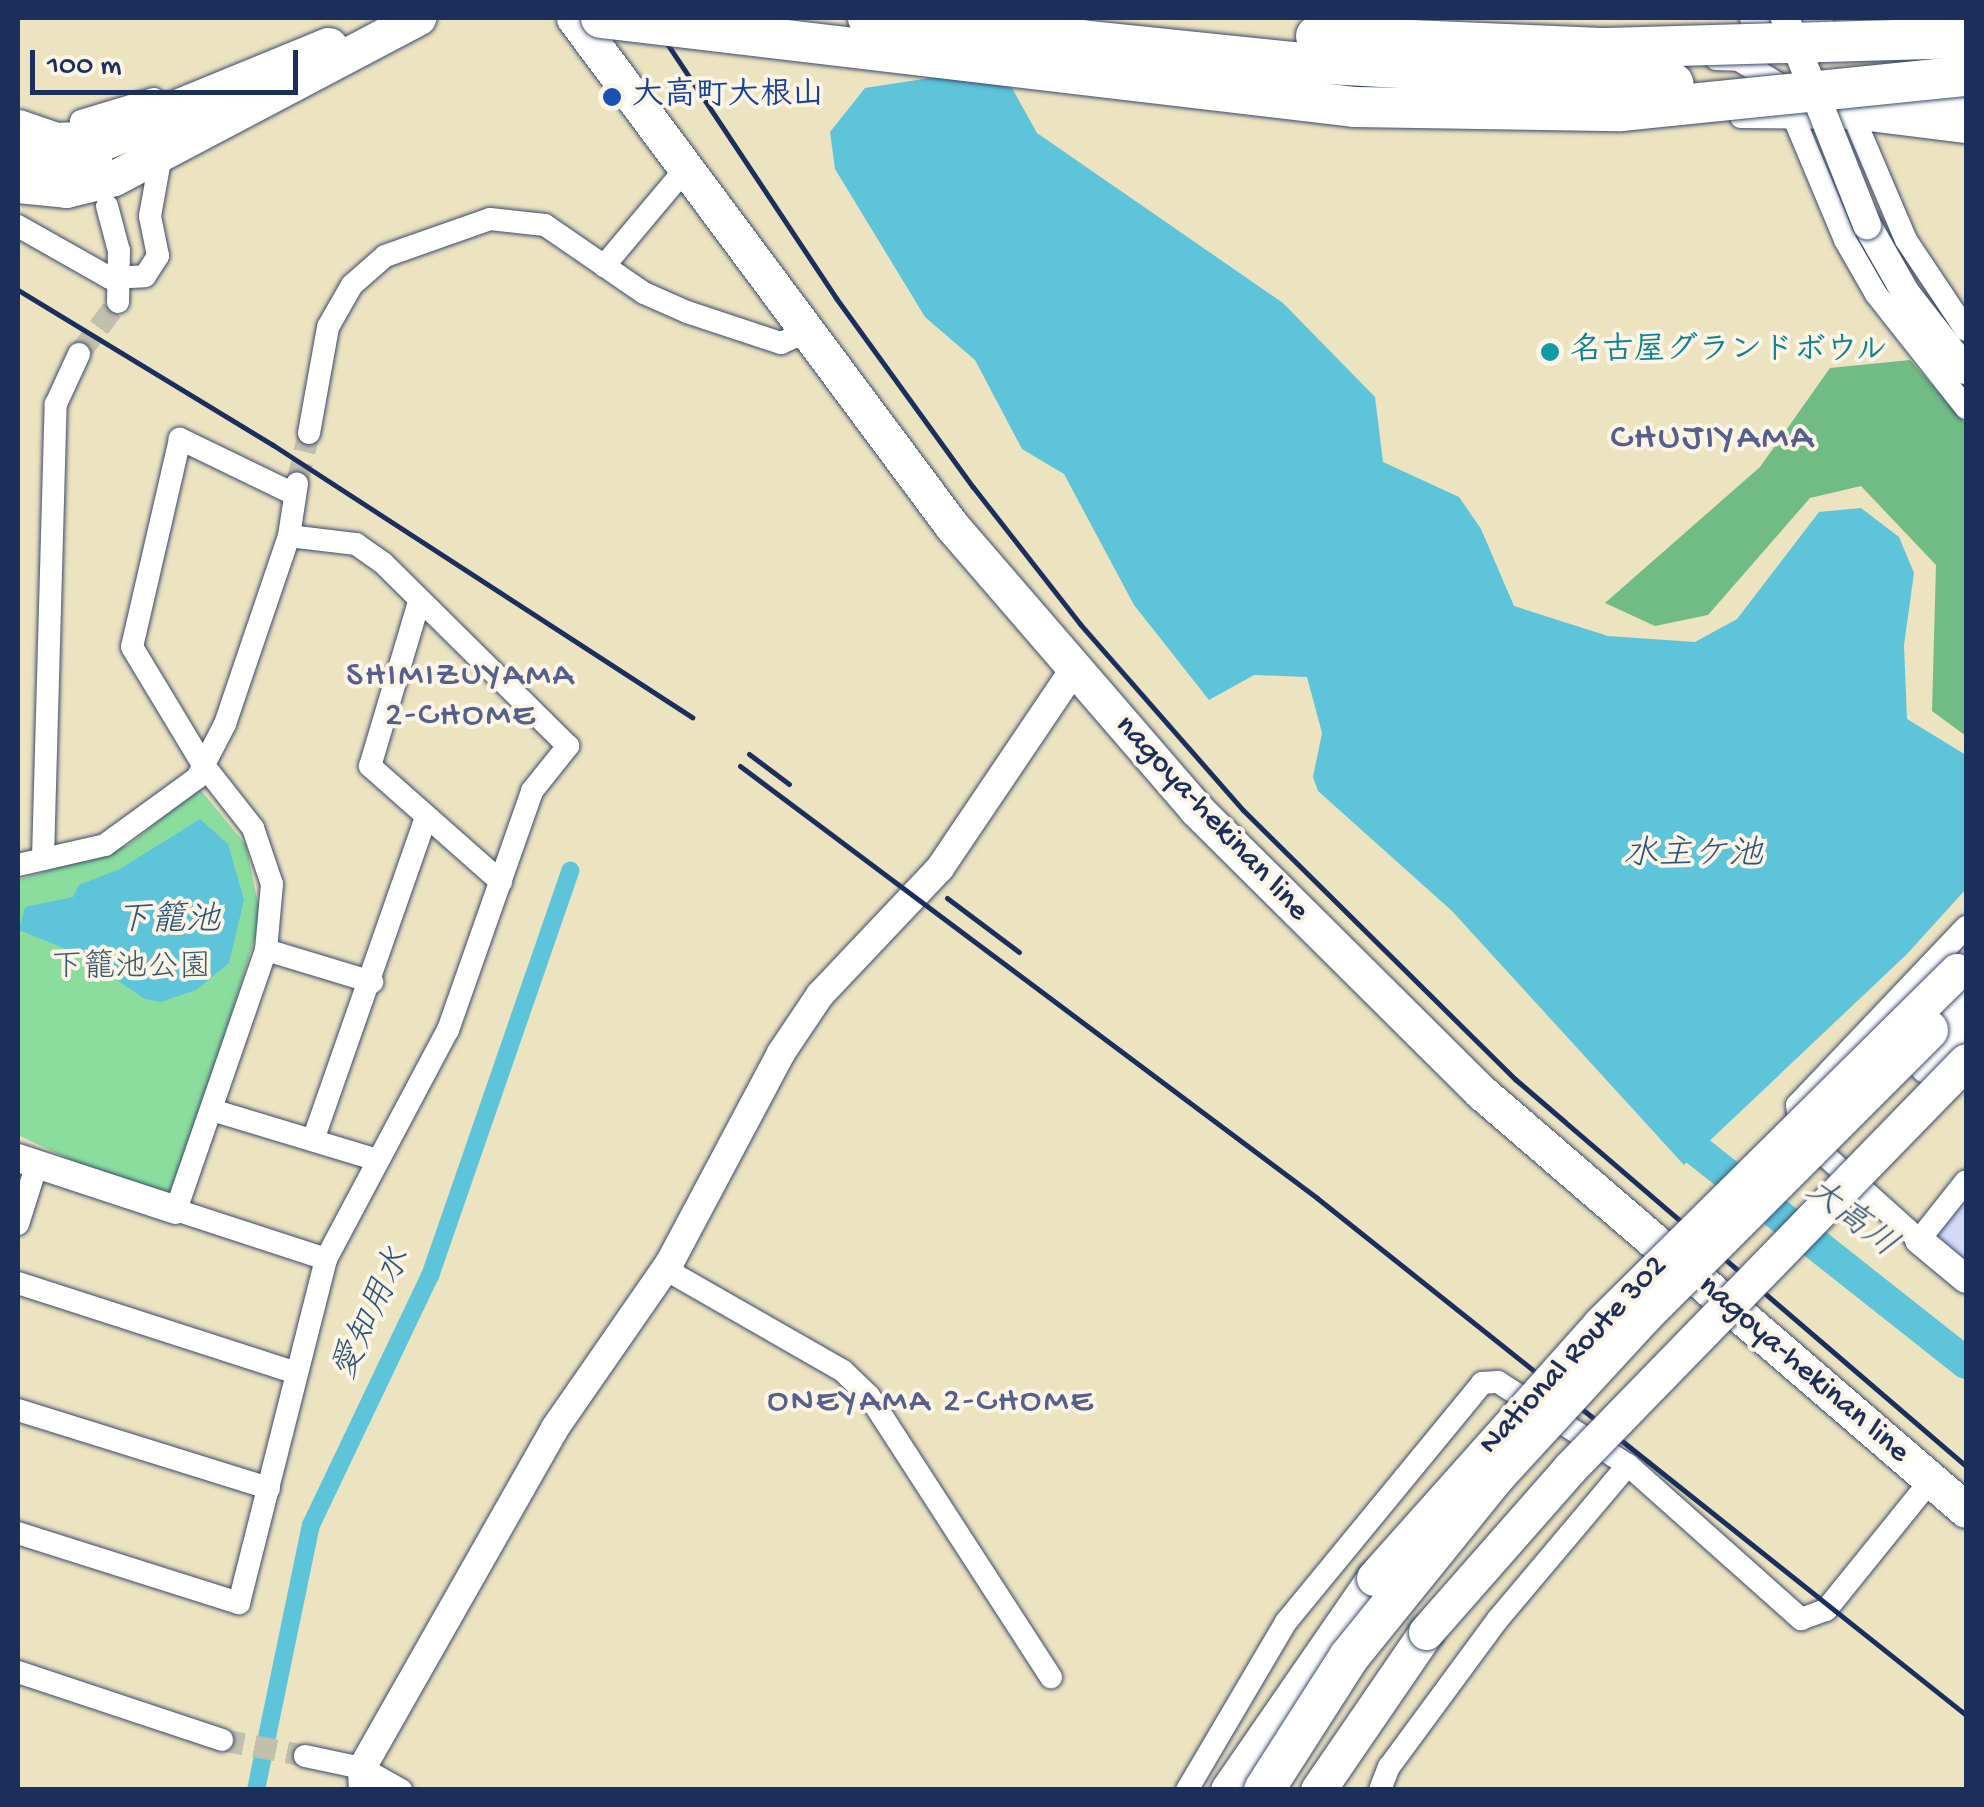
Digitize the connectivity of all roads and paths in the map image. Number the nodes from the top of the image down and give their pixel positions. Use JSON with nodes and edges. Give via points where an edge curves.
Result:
{"nodes":[{"id":1,"x":380,"y":18,"type":"edge"},
{"id":2,"x":418,"y":18,"type":"edge"},
{"id":3,"x":574,"y":18,"type":"edge"},
{"id":4,"x":601,"y":18,"type":"edge"},
{"id":5,"x":868,"y":18,"type":"edge"},
{"id":6,"x":1032,"y":18,"type":"edge"},
{"id":7,"x":1094,"y":18,"type":"edge"},
{"id":8,"x":1757,"y":18,"type":"edge"},
{"id":9,"x":1784,"y":18,"type":"edge"},
{"id":10,"x":1943,"y":18,"type":"edge"},
{"id":11,"x":1966,"y":22,"type":"edge"},
{"id":12,"x":1640,"y":23,"type":"edge"},
{"id":13,"x":1949,"y":45,"type":"edge"},
{"id":14,"x":329,"y":48,"type":"junction"},
{"id":15,"x":1638,"y":57,"type":"junction"},
{"id":16,"x":1966,"y":60,"type":"edge"},
{"id":17,"x":268,"y":73,"type":"junction"},
{"id":18,"x":1966,"y":76,"type":"edge"},
{"id":19,"x":1826,"y":82,"type":"junction"},
{"id":20,"x":1966,"y":95,"type":"edge"},
{"id":21,"x":1966,"y":109,"type":"edge"},
{"id":22,"x":1326,"y":114,"type":"junction"},
{"id":23,"x":1791,"y":116,"type":"junction"},
{"id":24,"x":1854,"y":118,"type":"junction"},
{"id":25,"x":82,"y":126,"type":"dead end"},
{"id":26,"x":18,"y":130,"type":"edge"},
{"id":27,"x":1966,"y":132,"type":"edge"},
{"id":28,"x":162,"y":155,"type":"junction"},
{"id":29,"x":18,"y":158,"type":"edge"},
{"id":30,"x":688,"y":166,"type":"junction"},
{"id":31,"x":18,"y":185,"type":"edge"},
{"id":32,"x":107,"y":206,"type":"dead end"},
{"id":33,"x":18,"y":226,"type":"edge"},
{"id":34,"x":604,"y":266,"type":"junction"},
{"id":35,"x":120,"y":292,"type":"junction"},
{"id":36,"x":1966,"y":330,"type":"edge"},
{"id":37,"x":808,"y":331,"type":"junction"},
{"id":38,"x":80,"y":354,"type":"tunnel mouth"},
{"id":39,"x":1966,"y":370,"type":"edge"},
{"id":40,"x":1966,"y":408,"type":"edge"},
{"id":41,"x":309,"y":432,"type":"tunnel mouth"},
{"id":42,"x":289,"y":536,"type":"junction"},
{"id":43,"x":419,"y":602,"type":"junction"},
{"id":44,"x":1075,"y":668,"type":"junction"},
{"id":45,"x":202,"y":764,"type":"junction"},
{"id":46,"x":424,"y":820,"type":"junction"},
{"id":47,"x":43,"y":858,"type":"junction"},
{"id":48,"x":18,"y":865,"type":"edge"},
{"id":49,"x":500,"y":882,"type":"junction"},
{"id":50,"x":1966,"y":927,"type":"edge"},
{"id":51,"x":266,"y":950,"type":"junction"},
{"id":52,"x":1964,"y":977,"type":"edge"},
{"id":53,"x":372,"y":982,"type":"junction"},
{"id":54,"x":1951,"y":1042,"type":"edge"},
{"id":55,"x":216,"y":1111,"type":"junction"},
{"id":56,"x":313,"y":1140,"type":"junction"},
{"id":57,"x":376,"y":1160,"type":"junction"},
{"id":58,"x":27,"y":1161,"type":"edge"},
{"id":59,"x":1966,"y":1181,"type":"edge"},
{"id":60,"x":176,"y":1210,"type":"junction"},
{"id":61,"x":18,"y":1224,"type":"edge"},
{"id":62,"x":1919,"y":1240,"type":"junction"},
{"id":63,"x":326,"y":1259,"type":"junction"},
{"id":64,"x":664,"y":1269,"type":"junction"},
{"id":65,"x":1966,"y":1280,"type":"edge"},
{"id":66,"x":18,"y":1283,"type":"edge"},
{"id":67,"x":296,"y":1373,"type":"junction"},
{"id":68,"x":18,"y":1410,"type":"edge"},
{"id":69,"x":1628,"y":1465,"type":"junction"},
{"id":70,"x":1930,"y":1482,"type":"junction"},
{"id":71,"x":269,"y":1488,"type":"junction"},
{"id":72,"x":1966,"y":1510,"type":"edge"},
{"id":73,"x":18,"y":1533,"type":"edge"},
{"id":74,"x":18,"y":1672,"type":"edge"},
{"id":75,"x":1051,"y":1677,"type":"dead end"},
{"id":76,"x":222,"y":1740,"type":"tunnel mouth"},
{"id":77,"x":305,"y":1756,"type":"tunnel mouth"},
{"id":78,"x":363,"y":1779,"type":"edge"},
{"id":79,"x":401,"y":1790,"type":"edge"},
{"id":80,"x":1186,"y":1790,"type":"edge"},
{"id":81,"x":1228,"y":1790,"type":"edge"},
{"id":82,"x":1264,"y":1790,"type":"edge"},
{"id":83,"x":1294,"y":1790,"type":"edge"},
{"id":84,"x":1318,"y":1790,"type":"edge"},
{"id":85,"x":1380,"y":1790,"type":"edge"}],
"edges":[{"from":1,"to":14,"type":"main road"},
{"from":2,"to":28,"type":"main road"},
{"from":3,"to":30,"type":"main road","name":"nagoya-hekinan line"},
{"from":4,"to":18,"type":"highway","bridge":true,"via":[[1354,108],[1621,111]]},
{"from":5,"to":19,"type":"highway","bridge":true,"via":[[1292,62],[1635,83]]},
{"from":6,"to":13,"type":"highway","bridge":true,"via":[[1607,48]]},
{"from":7,"to":22,"type":"street","via":[[1108,96]]},
{"from":8,"to":13,"type":"main road"},
{"from":9,"to":39,"type":"street","bridge":true,"via":[[1867,226],[1906,292]]},
{"from":10,"to":11,"type":"main road"},
{"from":12,"to":15,"type":"street"},
{"from":13,"to":16,"type":"main road"},
{"from":14,"to":17,"type":"highway"},
{"from":14,"to":29,"type":"main road","via":[[115,158],[76,167]]},
{"from":15,"to":22,"type":"street","via":[[1433,54],[1373,73]]},
{"from":15,"to":23,"type":"street","via":[[1739,60],[1780,85]]},
{"from":17,"to":25,"type":"street","via":[[204,80]]},
{"from":17,"to":26,"type":"highway","via":[[102,141],[56,143]]},
{"from":19,"to":20,"type":"highway","bridge":true},
{"from":19,"to":21,"type":"highway","bridge":true},
{"from":22,"to":23,"type":"street"},
{"from":23,"to":24,"type":"street"},
{"from":23,"to":40,"type":"street","via":[[1876,294]]},
{"from":24,"to":27,"type":"street"},
{"from":24,"to":36,"type":"street","via":[[1906,240]]},
{"from":28,"to":31,"type":"main road","via":[[66,190]]},
{"from":28,"to":35,"type":"street","via":[[150,216],[158,256],[145,276]]},
{"from":30,"to":34,"type":"street"},
{"from":30,"to":37,"type":"main road","name":"nagoya-hekinan line"},
{"from":32,"to":35,"type":"street"},
{"from":33,"to":35,"type":"street"},
{"from":34,"to":37,"type":"street","via":[[687,312],[781,343]]},
{"from":34,"to":41,"type":"street","via":[[545,225],[490,219],[385,256],[352,285],[328,327]]},
{"from":37,"to":44,"type":"main road","name":"nagoya-hekinan line","via":[[952,526]]},
{"from":38,"to":47,"type":"street","via":[[56,404]]},
{"from":42,"to":43,"type":"street","via":[[356,544]]},
{"from":42,"to":45,"type":"street","via":[[225,724]]},
{"from":42,"to":45,"type":"street","via":[[296,489],[180,439],[132,647]]},
{"from":43,"to":46,"type":"street","via":[[370,766]]},
{"from":43,"to":49,"type":"street","via":[[568,746],[532,791]]},
{"from":44,"to":64,"type":"street","via":[[940,868],[820,995]]},
{"from":44,"to":70,"type":"main road","name":"nagoya-hekinan line","via":[[1274,890],[1480,1092]]},
{"from":45,"to":47,"type":"street","via":[[197,778],[104,845]]},
{"from":45,"to":51,"type":"street","via":[[253,828],[266,858],[273,904]]},
{"from":46,"to":49,"type":"street"},
{"from":46,"to":53,"type":"street"},
{"from":47,"to":48,"type":"street"},
{"from":49,"to":57,"type":"street","via":[[448,1030]]},
{"from":50,"to":62,"type":"street","via":[[1797,1105],[1801,1134]]},
{"from":51,"to":53,"type":"street"},
{"from":51,"to":55,"type":"street"},
{"from":52,"to":54,"type":"highway"},
{"from":52,"to":81,"type":"main road","name":"National Route 302","bridge":true,"via":[[1600,1324],[1374,1578]]},
{"from":53,"to":56,"type":"street"},
{"from":54,"to":82,"type":"highway","bridge":true,"via":[[1643,1316],[1496,1475],[1348,1657]]},
{"from":54,"to":83,"type":"highway","via":[[1661,1332],[1514,1492],[1371,1670]]},
{"from":54,"to":84,"type":"main road","bridge":true,"via":[[1426,1632]]},
{"from":55,"to":56,"type":"street"},
{"from":55,"to":60,"type":"street"},
{"from":56,"to":57,"type":"street"},
{"from":57,"to":63,"type":"street"},
{"from":58,"to":60,"type":"street"},
{"from":58,"to":61,"type":"street"},
{"from":59,"to":62,"type":"street"},
{"from":60,"to":63,"type":"street"},
{"from":62,"to":65,"type":"street"},
{"from":63,"to":67,"type":"street"},
{"from":64,"to":75,"type":"street","via":[[843,1371],[869,1396]]},
{"from":64,"to":78,"type":"street","via":[[555,1428]]},
{"from":66,"to":67,"type":"street"},
{"from":67,"to":71,"type":"street"},
{"from":68,"to":71,"type":"street"},
{"from":69,"to":70,"type":"street","via":[[1801,1619],[1826,1610]]},
{"from":69,"to":80,"type":"street","via":[[1498,1382],[1482,1383],[1286,1622]]},
{"from":69,"to":85,"type":"street","via":[[1468,1659]]},
{"from":70,"to":72,"type":"main road","name":"nagoya-hekinan line"},
{"from":71,"to":73,"type":"street","via":[[239,1603]]},
{"from":74,"to":76,"type":"street"},
{"from":77,"to":78,"type":"street"},
{"from":78,"to":79,"type":"street"}]}
